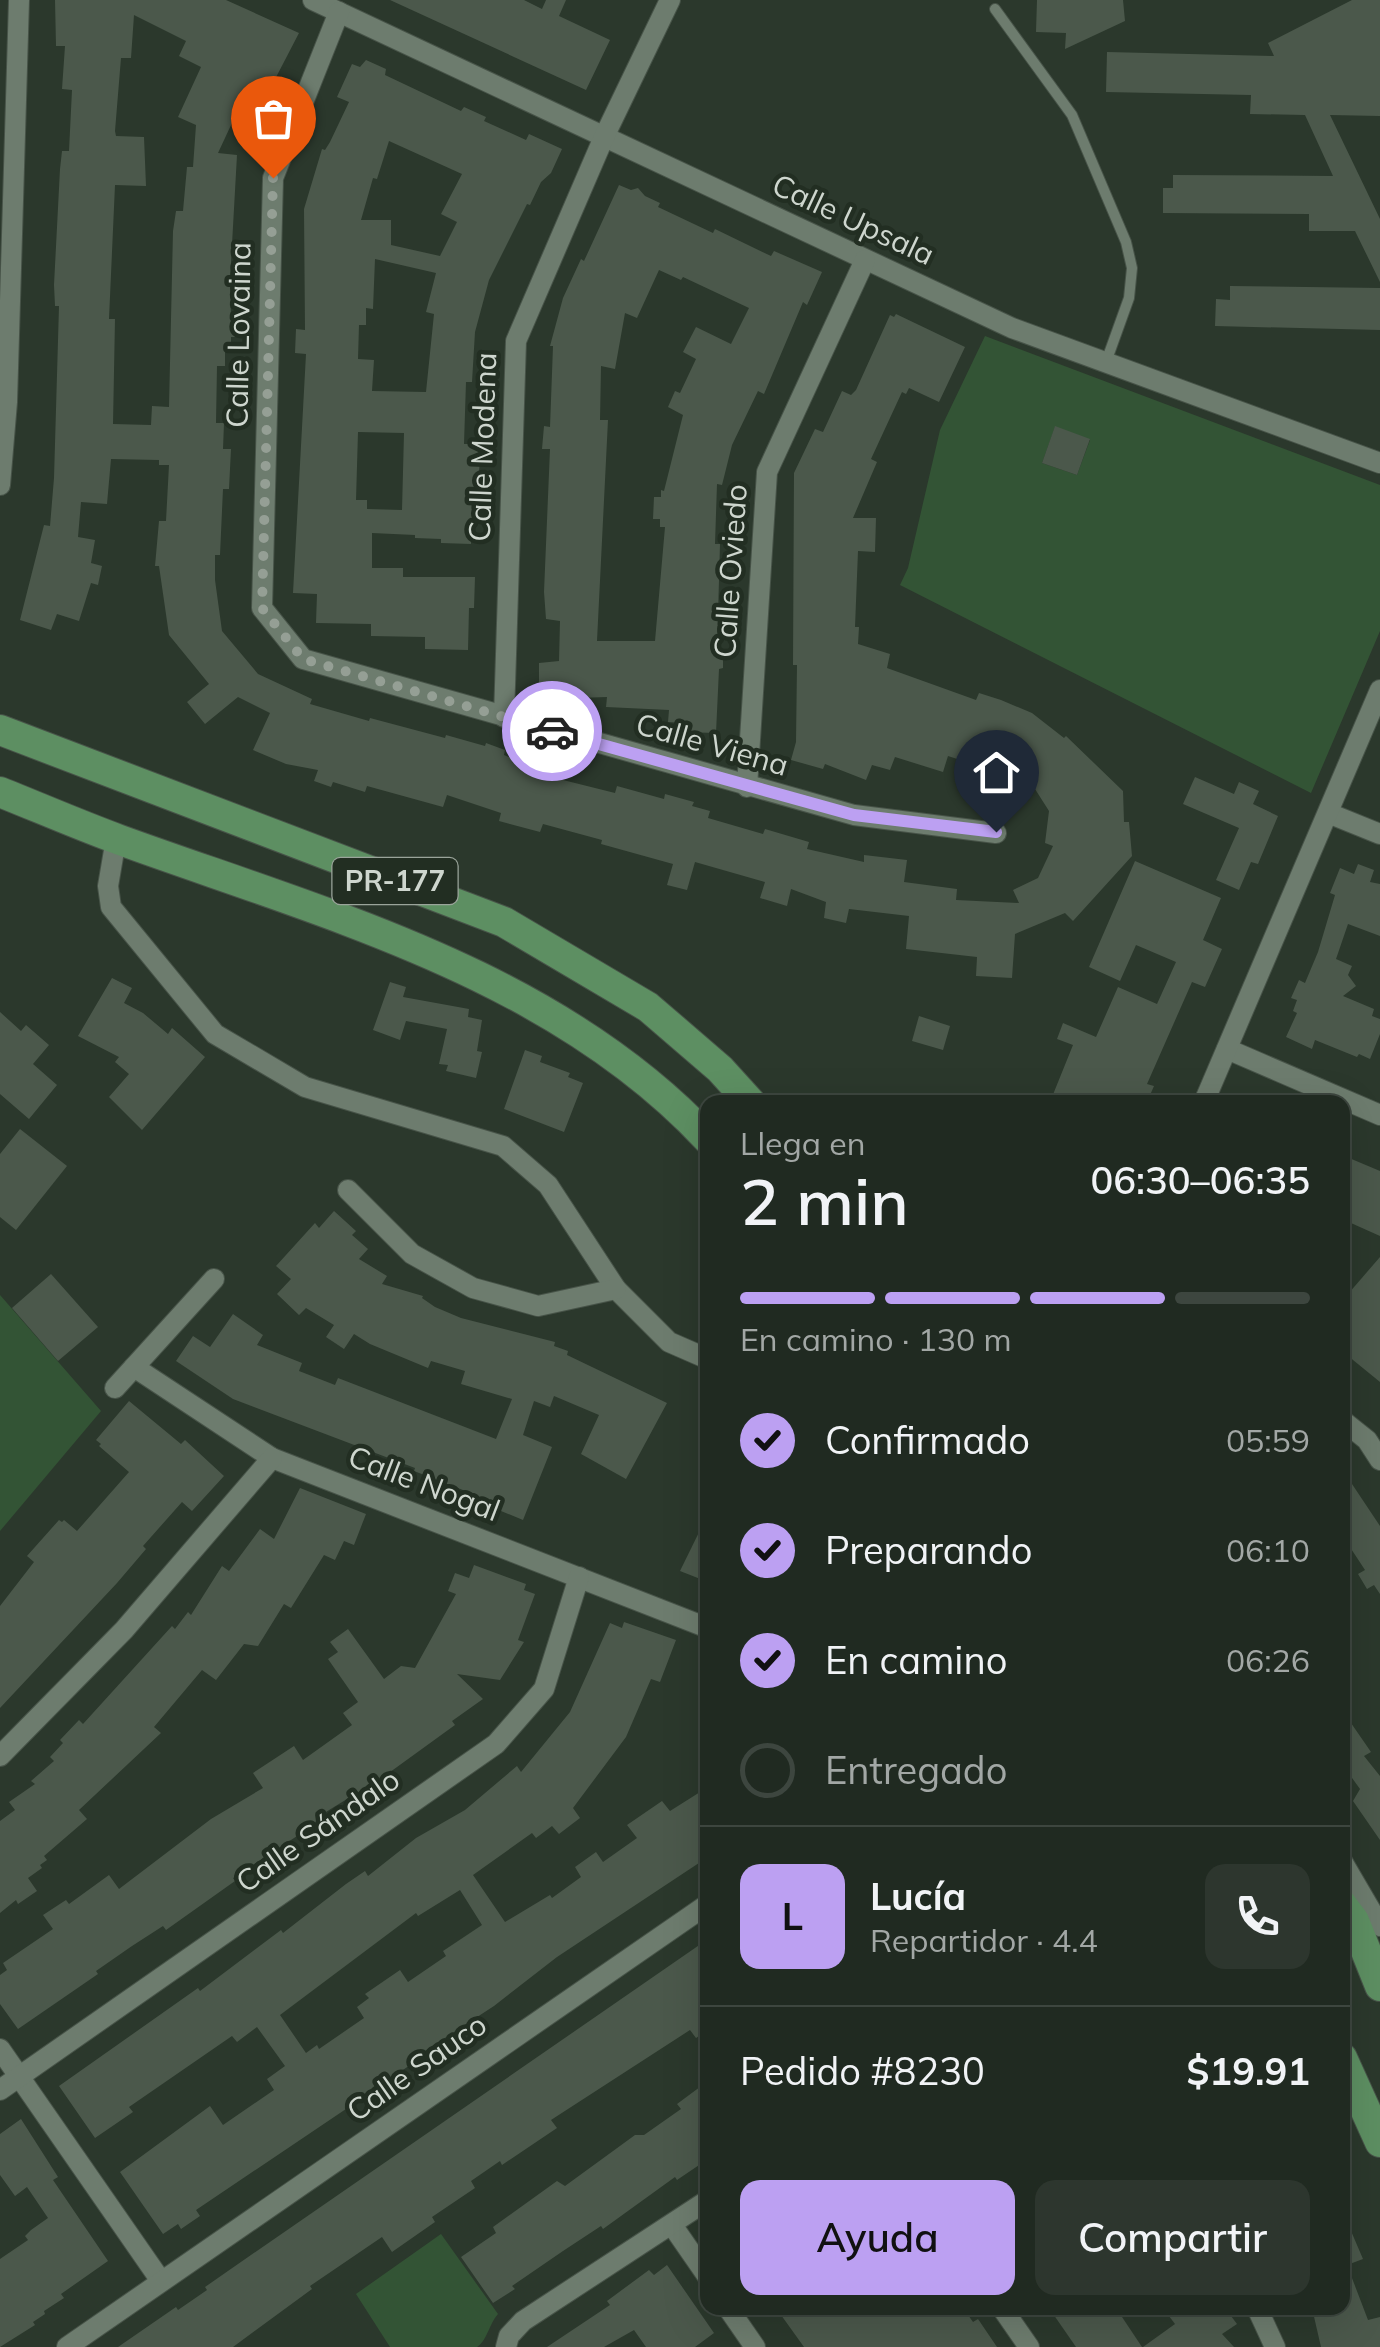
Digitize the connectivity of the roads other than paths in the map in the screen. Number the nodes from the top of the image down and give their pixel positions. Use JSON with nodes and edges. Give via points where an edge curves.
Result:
{"nodes":[{"id":1,"x":19,"y":0,"type":"edge"},
{"id":2,"x":313,"y":0,"type":"edge"},
{"id":3,"x":670,"y":0,"type":"edge"},
{"id":4,"x":995,"y":9,"type":"dead end"},
{"id":5,"x":339,"y":12,"type":"junction"},
{"id":6,"x":8,"y":134,"type":"edge"},
{"id":7,"x":604,"y":137,"type":"junction"},
{"id":8,"x":865,"y":260,"type":"junction"},
{"id":9,"x":1106,"y":362,"type":"junction"},
{"id":10,"x":4,"y":402,"type":"edge"},
{"id":11,"x":1380,"y":463,"type":"edge"},
{"id":12,"x":0,"y":485,"type":"edge"},
{"id":13,"x":264,"y":611,"type":"joint"},
{"id":14,"x":1380,"y":690,"type":"edge"},
{"id":15,"x":504,"y":717,"type":"junction"},
{"id":16,"x":0,"y":730,"type":"edge"},
{"id":17,"x":747,"y":786,"type":"junction"},
{"id":18,"x":0,"y":792,"type":"edge"},
{"id":19,"x":1328,"y":813,"type":"junction"},
{"id":20,"x":996,"y":832,"type":"dead end"},
{"id":21,"x":1380,"y":834,"type":"edge"},
{"id":22,"x":116,"y":839,"type":"junction"},
{"id":23,"x":1227,"y":1049,"type":"junction"},
{"id":24,"x":744,"y":1095,"type":"edge"},
{"id":25,"x":1207,"y":1095,"type":"edge"},
{"id":26,"x":1334,"y":1095,"type":"edge"},
{"id":27,"x":1350,"y":1102,"type":"edge"},
{"id":28,"x":1380,"y":1115,"type":"edge"},
{"id":29,"x":700,"y":1130,"type":"edge"},
{"id":30,"x":348,"y":1190,"type":"dead end"},
{"id":31,"x":214,"y":1279,"type":"dead end"},
{"id":32,"x":616,"y":1289,"type":"junction"},
{"id":33,"x":700,"y":1356,"type":"edge"},
{"id":34,"x":134,"y":1367,"type":"junction"},
{"id":35,"x":115,"y":1388,"type":"dead end"},
{"id":36,"x":1350,"y":1426,"type":"edge"},
{"id":37,"x":272,"y":1458,"type":"junction"},
{"id":38,"x":1380,"y":1460,"type":"edge"},
{"id":39,"x":579,"y":1577,"type":"junction"},
{"id":40,"x":700,"y":1625,"type":"edge"},
{"id":41,"x":0,"y":1756,"type":"edge"},
{"id":42,"x":1350,"y":1875,"type":"edge"},
{"id":43,"x":700,"y":1910,"type":"edge"},
{"id":44,"x":1350,"y":1916,"type":"edge"},
{"id":45,"x":1380,"y":1926,"type":"edge"},
{"id":46,"x":1380,"y":1986,"type":"edge"},
{"id":47,"x":0,"y":2049,"type":"edge"},
{"id":48,"x":1350,"y":2076,"type":"edge"},
{"id":49,"x":19,"y":2077,"type":"junction"},
{"id":50,"x":0,"y":2090,"type":"edge"},
{"id":51,"x":1380,"y":2142,"type":"edge"},
{"id":52,"x":700,"y":2206,"type":"edge"},
{"id":53,"x":672,"y":2225,"type":"junction"},
{"id":54,"x":700,"y":2265,"type":"edge"},
{"id":55,"x":162,"y":2281,"type":"junction"},
{"id":56,"x":733,"y":2315,"type":"edge"},
{"id":57,"x":1007,"y":2315,"type":"edge"},
{"id":58,"x":1260,"y":2315,"type":"edge"},
{"id":59,"x":67,"y":2347,"type":"edge"},
{"id":60,"x":506,"y":2347,"type":"edge"},
{"id":61,"x":755,"y":2347,"type":"edge"},
{"id":62,"x":1030,"y":2347,"type":"edge"},
{"id":63,"x":1275,"y":2347,"type":"edge"}],
"edges":[{"from":1,"to":6,"type":"street"},
{"from":2,"to":5,"type":"street","name":"Calle Upsala"},
{"from":3,"to":7,"type":"street","name":"Calle Modena"},
{"from":4,"to":9,"type":"lane","via":[[1072,115],[1126,242],[1129,298]]},
{"from":5,"to":7,"type":"street","name":"Calle Upsala"},
{"from":5,"to":13,"type":"street","name":"Calle Lovaina","via":[[273,178]]},
{"from":6,"to":10,"type":"street"},
{"from":7,"to":8,"type":"street","name":"Calle Upsala"},
{"from":7,"to":15,"type":"street","name":"Calle Modena","via":[[516,341]]},
{"from":8,"to":9,"type":"street","name":"Calle Upsala","via":[[1012,328]]},
{"from":8,"to":17,"type":"street","name":"Calle Oviedo","via":[[767,472]]},
{"from":9,"to":11,"type":"street","name":"Calle Upsala"},
{"from":10,"to":12,"type":"street"},
{"from":13,"to":15,"type":"street","name":"Calle Viena","via":[[303,659]]},
{"from":14,"to":19,"type":"street"},
{"from":15,"to":17,"type":"street","name":"Calle Viena"},
{"from":16,"to":24,"type":"main road","number":"PR-177","via":[[504,922],[648,1007]]},
{"from":17,"to":20,"type":"street","name":"Calle Viena","via":[[854,815]]},
{"from":18,"to":22,"type":"main road","number":"PR-177"},
{"from":19,"to":21,"type":"street"},
{"from":19,"to":23,"type":"street"},
{"from":22,"to":29,"type":"main road","number":"PR-177","via":[[449,963],[551,1017]]},
{"from":22,"to":32,"type":"street","via":[[110,907],[215,1034],[304,1087],[502,1146],[548,1185]]},
{"from":23,"to":25,"type":"street"},
{"from":23,"to":26,"type":"street"},
{"from":27,"to":28,"type":"street"},
{"from":30,"to":32,"type":"street","via":[[412,1254],[473,1288],[538,1306]]},
{"from":31,"to":34,"type":"street"},
{"from":32,"to":33,"type":"street","via":[[669,1342]]},
{"from":34,"to":35,"type":"street"},
{"from":34,"to":37,"type":"street","name":"Calle Nogal"},
{"from":36,"to":38,"type":"street"},
{"from":37,"to":39,"type":"street","name":"Calle Nogal"},
{"from":37,"to":41,"type":"street","via":[[124,1630]]},
{"from":39,"to":40,"type":"street","name":"Calle Nogal"},
{"from":39,"to":49,"type":"street","name":"Calle Sándalo","via":[[544,1689],[496,1744]]},
{"from":42,"to":45,"type":"street"},
{"from":43,"to":55,"type":"street","name":"Calle Sauco"},
{"from":44,"to":46,"type":"main road"},
{"from":47,"to":49,"type":"street"},
{"from":48,"to":51,"type":"main road"},
{"from":49,"to":50,"type":"street","name":"Calle Sándalo"},
{"from":49,"to":55,"type":"street"},
{"from":52,"to":53,"type":"street"},
{"from":53,"to":54,"type":"street"},
{"from":53,"to":60,"type":"street","via":[[522,2320]]},
{"from":55,"to":59,"type":"street","name":"Calle Sauco"},
{"from":56,"to":61,"type":"street"},
{"from":57,"to":62,"type":"street"},
{"from":58,"to":63,"type":"street"}]}
